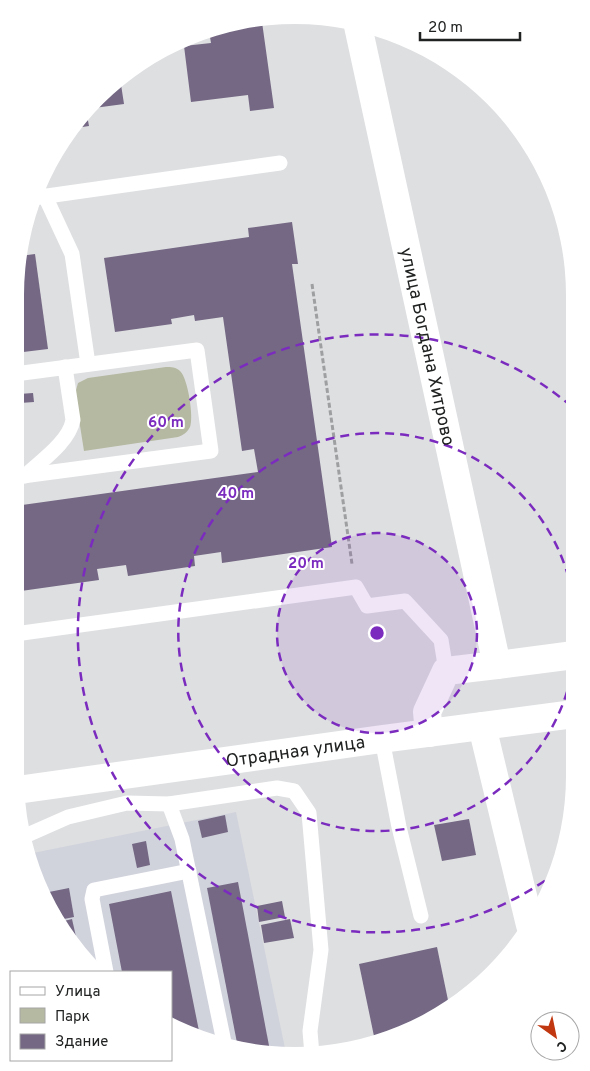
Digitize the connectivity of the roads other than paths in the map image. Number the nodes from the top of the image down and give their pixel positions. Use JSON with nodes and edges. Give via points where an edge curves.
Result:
{"nodes":[{"id":1,"x":359,"y":32,"type":"edge"},
{"id":2,"x":280,"y":163,"type":"dead end"},
{"id":3,"x":42,"y":197,"type":"edge"},
{"id":4,"x":41,"y":200,"type":"edge"},
{"id":5,"x":88,"y":364,"type":"junction"},
{"id":6,"x":65,"y":367,"type":"junction"},
{"id":7,"x":24,"y":373,"type":"edge"},
{"id":8,"x":24,"y":473,"type":"edge"},
{"id":9,"x":24,"y":475,"type":"edge"},
{"id":10,"x":24,"y":633,"type":"edge"},
{"id":11,"x":566,"y":655,"type":"edge"},
{"id":12,"x":497,"y":665,"type":"junction"},
{"id":13,"x":446,"y":671,"type":"junction"},
{"id":14,"x":566,"y":715,"type":"edge"},
{"id":15,"x":482,"y":726,"type":"junction"},
{"id":16,"x":429,"y":733,"type":"junction"},
{"id":17,"x":382,"y":739,"type":"junction"},
{"id":18,"x":24,"y":789,"type":"edge"},
{"id":19,"x":169,"y":804,"type":"junction"},
{"id":20,"x":30,"y":834,"type":"edge"},
{"id":21,"x":190,"y":871,"type":"junction"},
{"id":22,"x":422,"y":916,"type":"dead end"},
{"id":23,"x":528,"y":916,"type":"edge"},
{"id":24,"x":106,"y":971,"type":"edge"},
{"id":25,"x":223,"y":1037,"type":"edge"},
{"id":26,"x":311,"y":1047,"type":"edge"}],
"edges":[{"from":1,"to":12,"type":"street","name":"улица Богдана Хитрово"},
{"from":2,"to":3,"type":"lane"},
{"from":4,"to":5,"type":"lane","via":[[72,254]]},
{"from":5,"to":6,"type":"lane"},
{"from":5,"to":9,"type":"lane","via":[[197,350],[211,451]]},
{"from":6,"to":7,"type":"lane"},
{"from":6,"to":8,"type":"lane","via":[[72,427],[66,438]]},
{"from":10,"to":13,"type":"lane","via":[[356,587],[367,606],[405,601],[441,640]]},
{"from":11,"to":12,"type":"street"},
{"from":12,"to":13,"type":"street"},
{"from":13,"to":16,"type":"street","via":[[427,712]]},
{"from":14,"to":15,"type":"street","name":"Отрадная улица"},
{"from":15,"to":16,"type":"street","name":"Отрадная улица"},
{"from":15,"to":23,"type":"street"},
{"from":16,"to":17,"type":"street","name":"Отрадная улица"},
{"from":17,"to":18,"type":"street","name":"Отрадная улица"},
{"from":17,"to":22,"type":"lane"},
{"from":19,"to":20,"type":"lane","via":[[128,803],[68,818]]},
{"from":19,"to":21,"type":"lane"},
{"from":19,"to":26,"type":"lane","via":[[277,788],[294,791],[309,813],[321,950],[310,1031]]},
{"from":21,"to":24,"type":"lane","via":[[94,890],[92,899]]},
{"from":21,"to":25,"type":"lane"}]}
